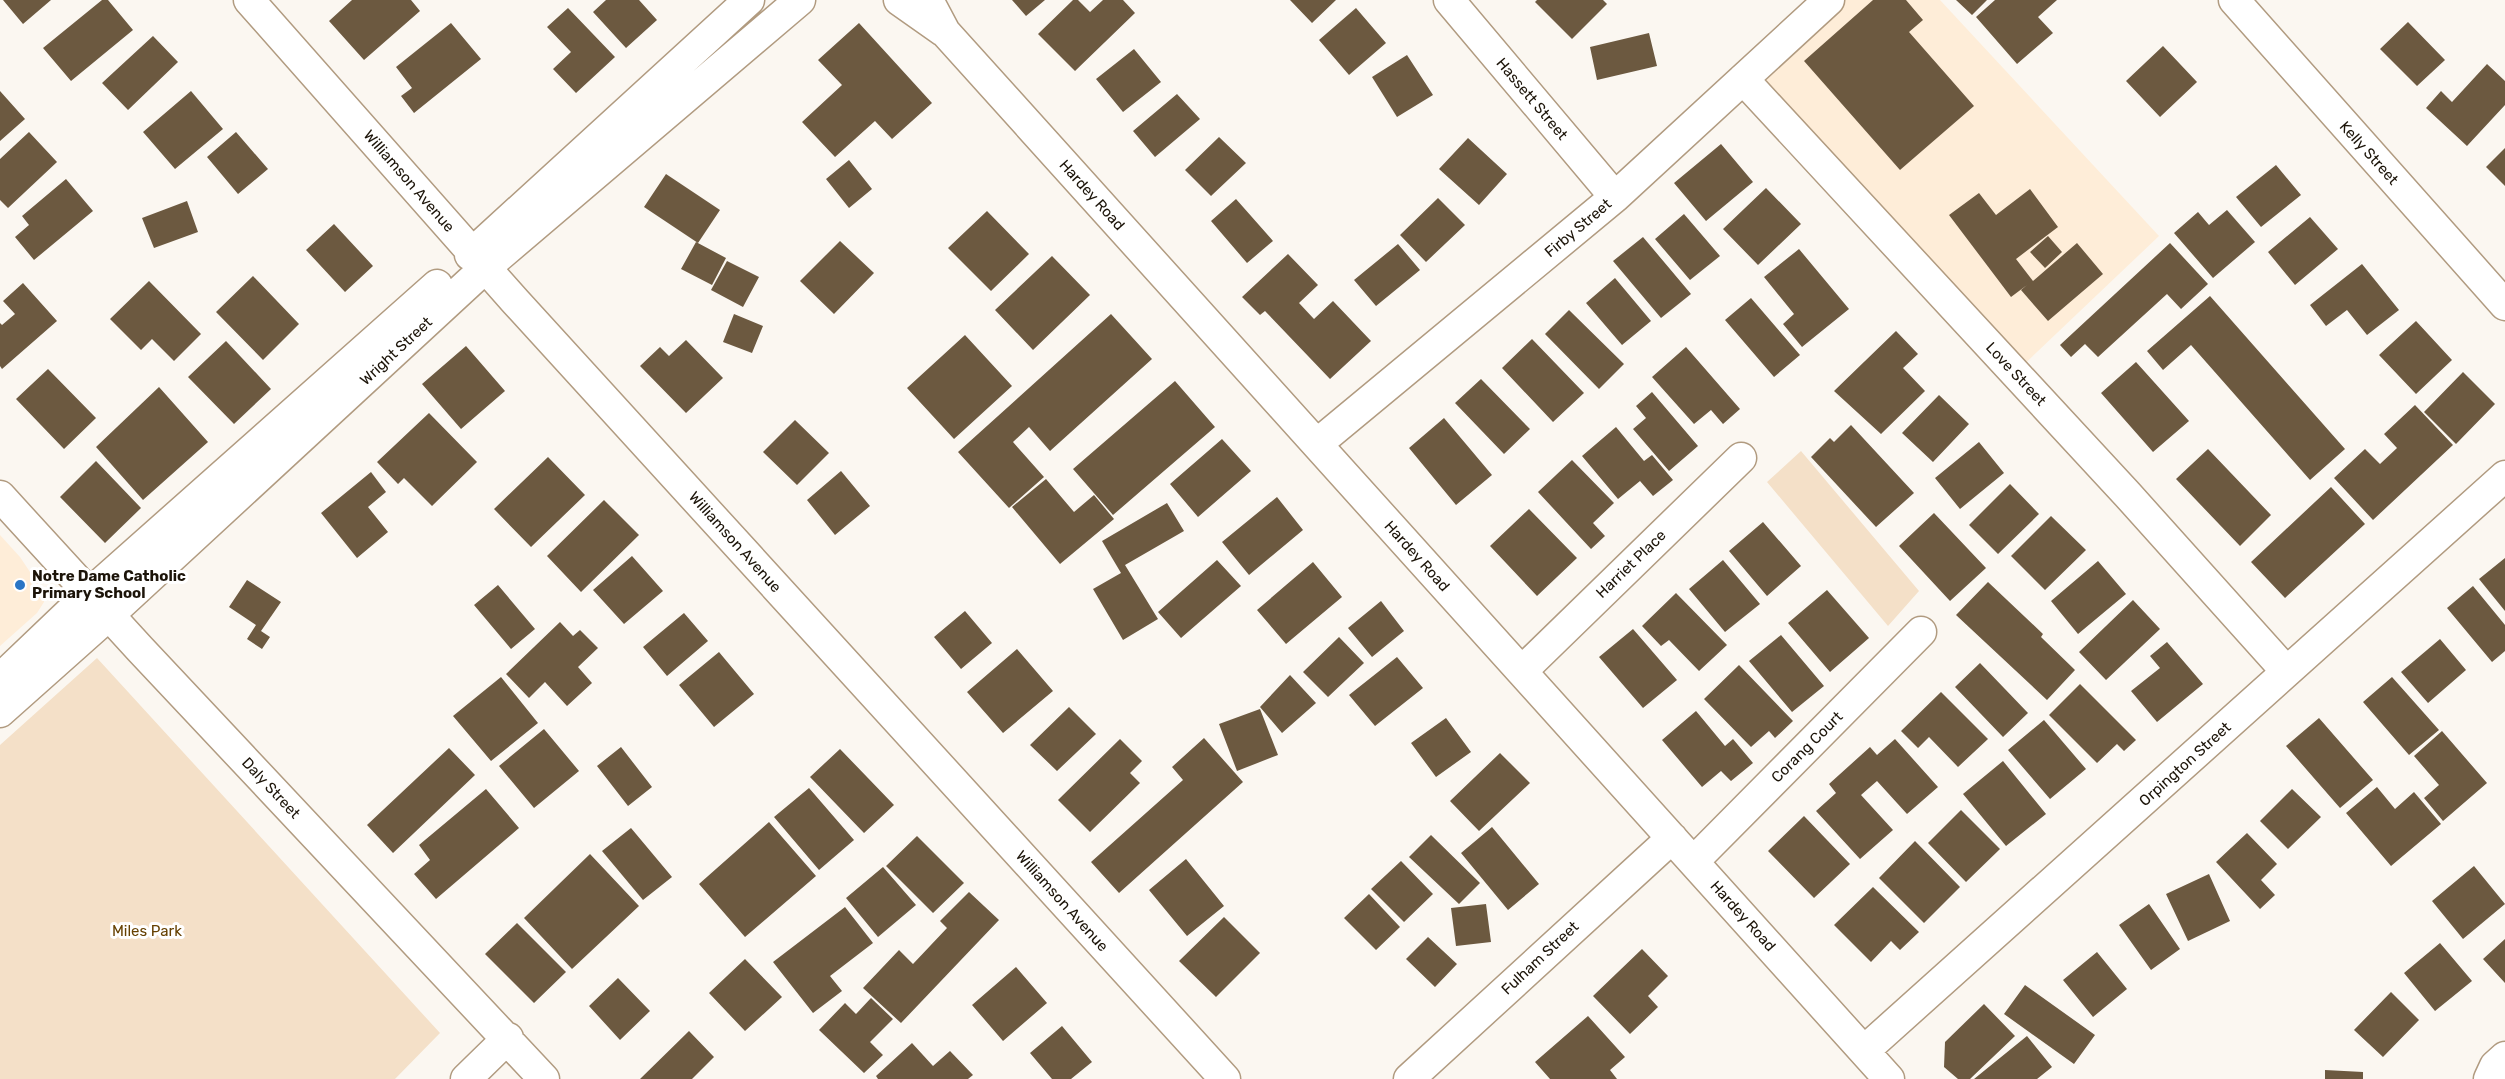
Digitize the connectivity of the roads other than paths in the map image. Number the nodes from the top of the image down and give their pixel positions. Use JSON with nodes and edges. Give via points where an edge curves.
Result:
{"nodes":[{"id":1,"x":249,"y":0,"type":"edge"},
{"id":2,"x":749,"y":0,"type":"edge"},
{"id":3,"x":800,"y":0,"type":"edge"},
{"id":4,"x":899,"y":0,"type":"edge"},
{"id":5,"x":928,"y":0,"type":"edge"},
{"id":6,"x":1449,"y":0,"type":"edge"},
{"id":7,"x":1828,"y":0,"type":"edge"},
{"id":8,"x":2234,"y":0,"type":"edge"},
{"id":9,"x":945,"y":32,"type":"junction"},
{"id":10,"x":1743,"y":79,"type":"junction"},
{"id":11,"x":1615,"y":197,"type":"junction"},
{"id":12,"x":479,"y":261,"type":"junction"},
{"id":13,"x":2505,"y":305,"type":"edge"},
{"id":14,"x":1317,"y":444,"type":"junction"},
{"id":15,"x":1741,"y":458,"type":"dead end"},
{"id":16,"x":2505,"y":476,"type":"edge"},
{"id":17,"x":0,"y":496,"type":"edge"},
{"id":18,"x":99,"y":605,"type":"junction"},
{"id":19,"x":1921,"y":633,"type":"dead end"},
{"id":20,"x":1522,"y":671,"type":"junction"},
{"id":21,"x":2286,"y":671,"type":"junction"},
{"id":22,"x":0,"y":679,"type":"edge"},
{"id":23,"x":0,"y":712,"type":"edge"},
{"id":24,"x":1672,"y":838,"type":"junction"},
{"id":25,"x":1694,"y":861,"type":"junction"},
{"id":26,"x":508,"y":1038,"type":"junction"},
{"id":27,"x":1864,"y":1051,"type":"junction"},
{"id":28,"x":2505,"y":1057,"type":"edge"},
{"id":29,"x":466,"y":1079,"type":"edge"},
{"id":30,"x":544,"y":1079,"type":"edge"},
{"id":31,"x":1225,"y":1079,"type":"edge"},
{"id":32,"x":1409,"y":1079,"type":"edge"},
{"id":33,"x":1889,"y":1079,"type":"edge"},
{"id":34,"x":2489,"y":1079,"type":"edge"}],
"edges":[{"from":1,"to":12,"type":"street","name":"Williamson Avenue"},
{"from":2,"to":12,"type":"street","name":"Wright Street"},
{"from":3,"to":12,"type":"street","name":"Wright Street"},
{"from":4,"to":9,"type":"street","name":"Hardey Road"},
{"from":5,"to":9,"type":"street","name":"Hardey Road"},
{"from":6,"to":11,"type":"street","name":"Hassett Street"},
{"from":7,"to":10,"type":"street","name":"Firby Street"},
{"from":8,"to":13,"type":"street","name":"Kelly Street"},
{"from":9,"to":14,"type":"street","name":"Hardey Road"},
{"from":10,"to":11,"type":"street","name":"Firby Street"},
{"from":10,"to":21,"type":"street","name":"Love Street"},
{"from":11,"to":14,"type":"street","name":"Firby Street"},
{"from":12,"to":18,"type":"street","name":"Wright Street"},
{"from":12,"to":31,"type":"street","name":"Williamson Avenue"},
{"from":14,"to":20,"type":"street","name":"Hardey Road"},
{"from":15,"to":20,"type":"street","name":"Harriet Place"},
{"from":16,"to":21,"type":"street","name":"Orpington Street"},
{"from":17,"to":18,"type":"street","name":"Daly Street"},
{"from":18,"to":22,"type":"street","name":"Wright Street"},
{"from":18,"to":23,"type":"street","name":"Wright Street"},
{"from":18,"to":26,"type":"street","name":"Daly Street"},
{"from":19,"to":25,"type":"street","name":"Corang Court"},
{"from":20,"to":24,"type":"street","name":"Hardey Road"},
{"from":21,"to":27,"type":"street","name":"Orpington Street"},
{"from":24,"to":25,"type":"street","name":"Hardey Road"},
{"from":24,"to":32,"type":"street","name":"Fulham Street"},
{"from":25,"to":27,"type":"street","name":"Hardey Road"},
{"from":26,"to":29,"type":"street"},
{"from":26,"to":30,"type":"street","name":"Daly Street"},
{"from":27,"to":33,"type":"street","name":"Hardey Road"},
{"from":28,"to":34,"type":"street"}]}
